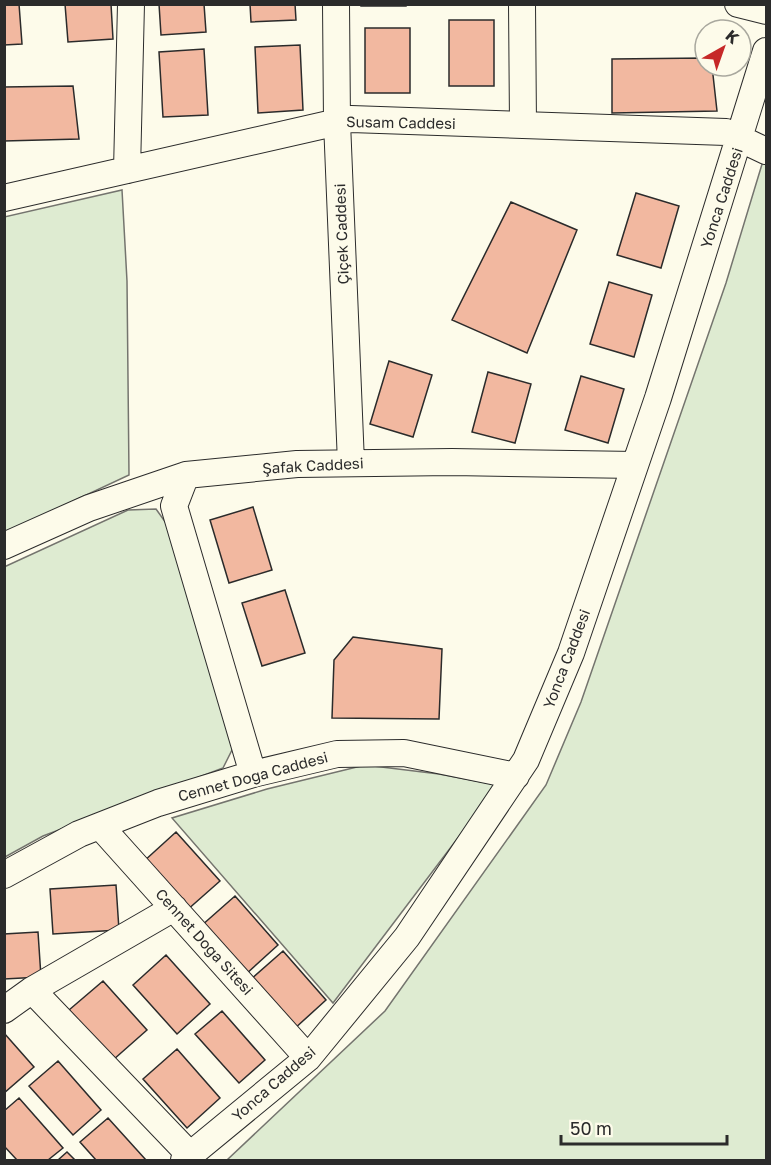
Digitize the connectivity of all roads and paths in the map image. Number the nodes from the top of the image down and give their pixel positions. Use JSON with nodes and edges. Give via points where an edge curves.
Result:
{"nodes":[{"id":1,"x":131,"y":4,"type":"edge"},
{"id":2,"x":336,"y":4,"type":"edge"},
{"id":3,"x":522,"y":4,"type":"edge"},
{"id":4,"x":738,"y":4,"type":"edge"},
{"id":5,"x":766,"y":11,"type":"edge"},
{"id":6,"x":766,"y":51,"type":"edge"},
{"id":7,"x":337,"y":122,"type":"junction"},
{"id":8,"x":523,"y":125,"type":"junction"},
{"id":9,"x":740,"y":139,"type":"junction"},
{"id":10,"x":766,"y":151,"type":"edge"},
{"id":11,"x":128,"y":170,"type":"junction"},
{"id":12,"x":4,"y":198,"type":"edge"},
{"id":13,"x":351,"y":463,"type":"junction"},
{"id":14,"x":635,"y":465,"type":"junction"},
{"id":15,"x":186,"y":475,"type":"junction"},
{"id":16,"x":4,"y":546,"type":"edge"},
{"id":17,"x":253,"y":774,"type":"junction"},
{"id":18,"x":516,"y":776,"type":"junction"},
{"id":19,"x":100,"y":826,"type":"junction"},
{"id":20,"x":4,"y":875,"type":"edge"},
{"id":21,"x":174,"y":908,"type":"junction"},
{"id":22,"x":32,"y":990,"type":"junction"},
{"id":23,"x":4,"y":1010,"type":"edge"},
{"id":24,"x":308,"y":1058,"type":"junction"},
{"id":25,"x":187,"y":1158,"type":"edge"}],
"edges":[{"from":1,"to":11,"type":"street"},
{"from":2,"to":7,"type":"street","name":"Çiçek Caddesi"},
{"from":3,"to":8,"type":"street"},
{"from":4,"to":5,"type":"street"},
{"from":6,"to":9,"type":"street","name":"Yonca Caddesi"},
{"from":7,"to":8,"type":"street","name":"Susam Caddesi","via":[[351,119]]},
{"from":7,"to":11,"type":"street","name":"Susam Caddesi"},
{"from":7,"to":13,"type":"street","name":"Çiçek Caddesi"},
{"from":8,"to":9,"type":"street","name":"Susam Caddesi","via":[[726,132]]},
{"from":9,"to":10,"type":"street","name":"Susam Caddesi"},
{"from":9,"to":14,"type":"street","name":"Yonca Caddesi"},
{"from":11,"to":12,"type":"street","name":"Susam Caddesi"},
{"from":13,"to":14,"type":"street","name":"Şafak Caddesi"},
{"from":13,"to":15,"type":"street","name":"Şafak Caddesi"},
{"from":14,"to":18,"type":"street","name":"Yonca Caddesi","via":[[571,653]]},
{"from":15,"to":16,"type":"street","name":"Şafak Caddesi","via":[[88,508]]},
{"from":15,"to":17,"type":"street","via":[[174,506]]},
{"from":17,"to":18,"type":"street","name":"Cennet Doğa Caddesi","via":[[337,754],[404,753]]},
{"from":17,"to":19,"type":"street","name":"Cennet Doğa Caddesi","via":[[158,803]]},
{"from":18,"to":24,"type":"street","name":"Yonca Caddesi","via":[[407,937]]},
{"from":19,"to":20,"type":"street","name":"Cennet Doğa Caddesi"},
{"from":19,"to":21,"type":"street","name":"Cennet Doga Sitesi"},
{"from":21,"to":22,"type":"street"},
{"from":21,"to":24,"type":"street","name":"Cennet Doga Sitesi"},
{"from":22,"to":23,"type":"street"},
{"from":22,"to":25,"type":"street"},
{"from":24,"to":25,"type":"street","name":"Yonca Caddesi"}]}
